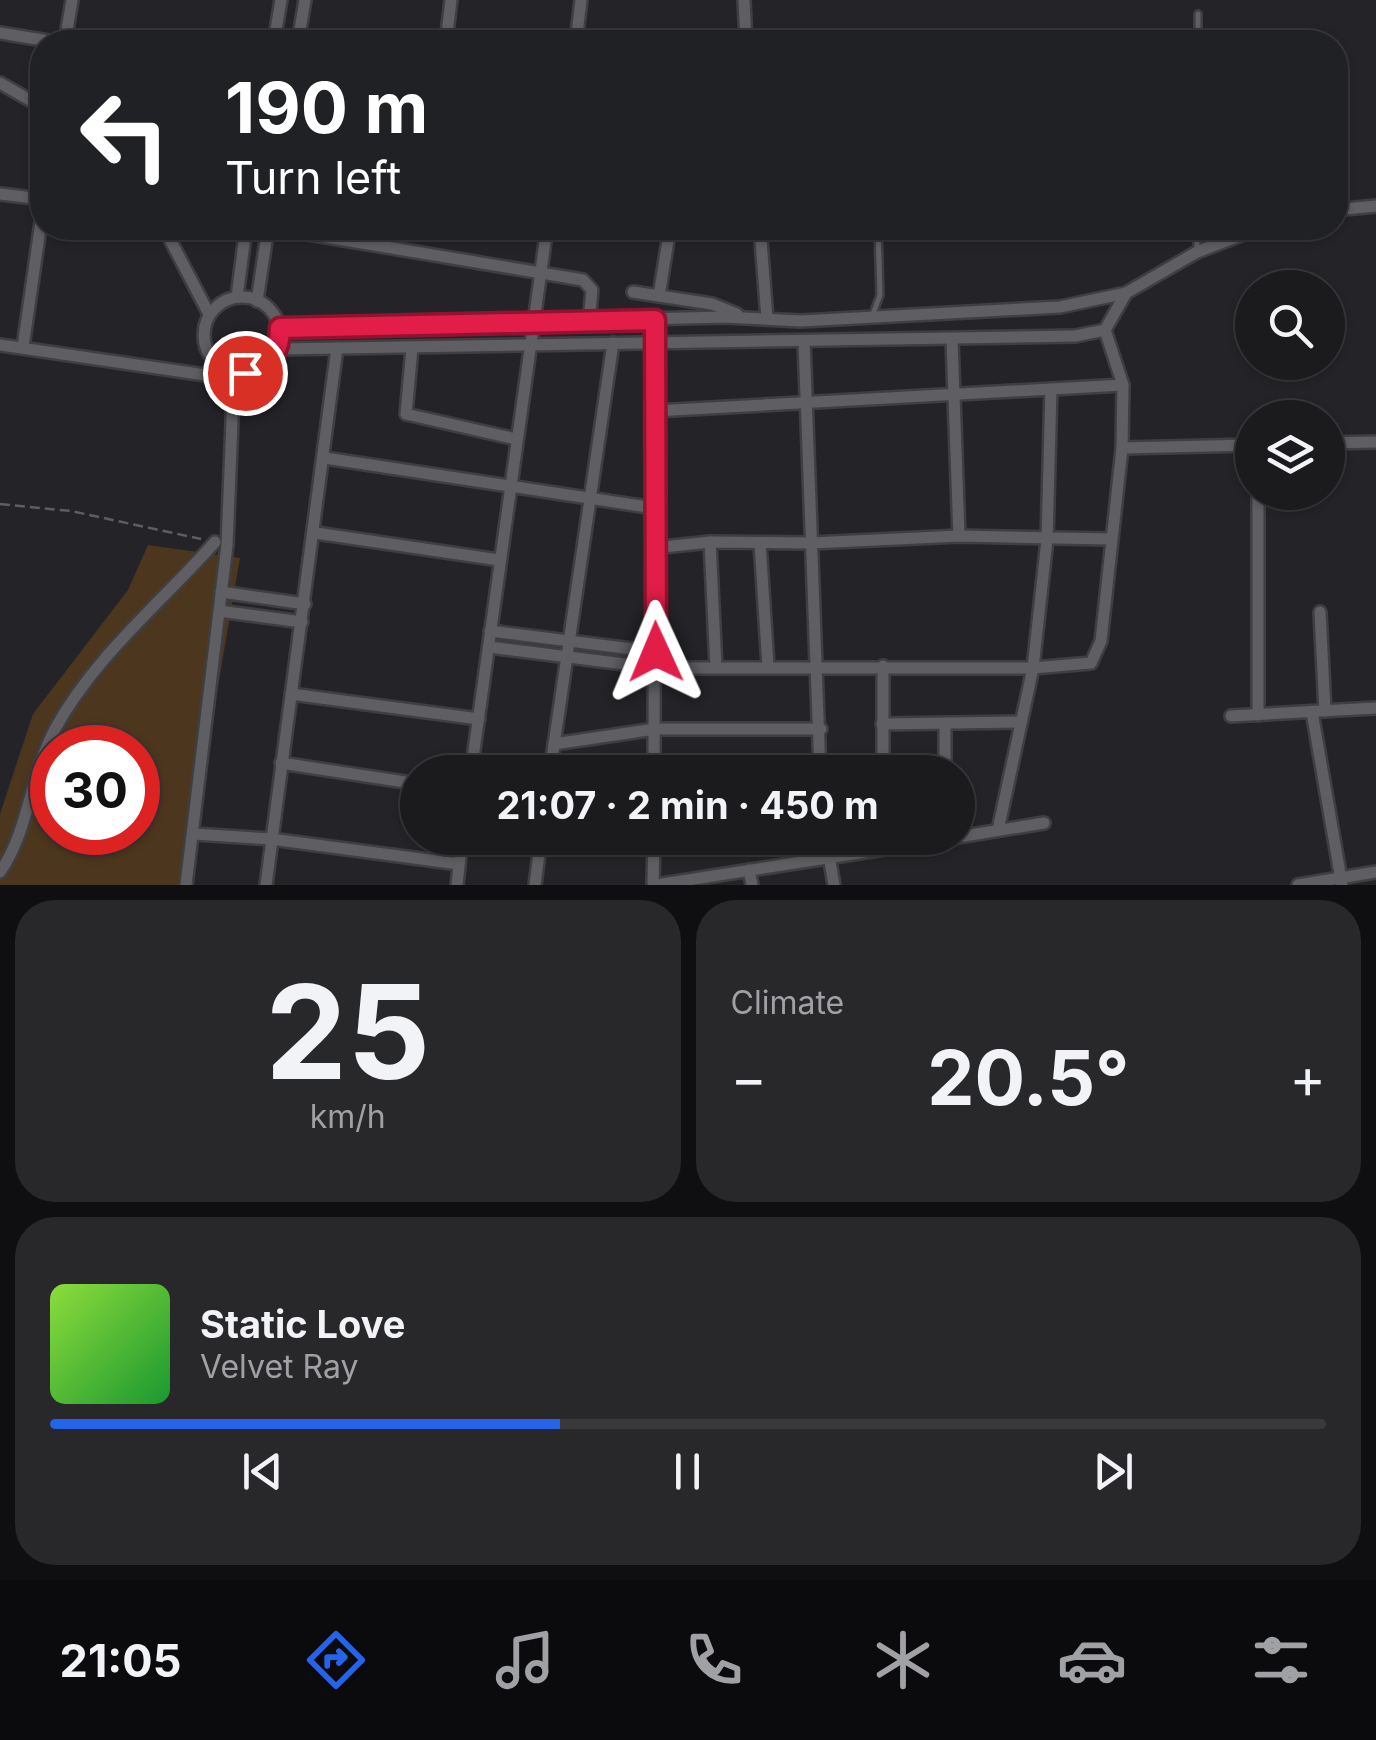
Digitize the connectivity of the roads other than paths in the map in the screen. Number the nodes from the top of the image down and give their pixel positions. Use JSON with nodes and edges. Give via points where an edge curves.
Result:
{"nodes":[{"id":1,"x":72,"y":0,"type":"edge"},
{"id":2,"x":281,"y":0,"type":"edge"},
{"id":3,"x":305,"y":0,"type":"edge"},
{"id":4,"x":450,"y":0,"type":"edge"},
{"id":5,"x":581,"y":0,"type":"edge"},
{"id":6,"x":744,"y":0,"type":"edge"},
{"id":7,"x":1198,"y":14,"type":"dead end"},
{"id":8,"x":67,"y":30,"type":"edge"},
{"id":9,"x":276,"y":30,"type":"edge"},
{"id":10,"x":300,"y":30,"type":"edge"},
{"id":11,"x":447,"y":30,"type":"edge"},
{"id":12,"x":577,"y":30,"type":"edge"},
{"id":13,"x":745,"y":30,"type":"edge"},
{"id":14,"x":1198,"y":30,"type":"edge"},
{"id":15,"x":0,"y":33,"type":"edge"},
{"id":16,"x":30,"y":38,"type":"edge"},
{"id":17,"x":0,"y":83,"type":"edge"},
{"id":18,"x":30,"y":99,"type":"edge"},
{"id":19,"x":0,"y":194,"type":"edge"},
{"id":20,"x":30,"y":198,"type":"edge"},
{"id":21,"x":1376,"y":206,"type":"edge"},
{"id":22,"x":1348,"y":209,"type":"edge"},
{"id":23,"x":38,"y":240,"type":"edge"},
{"id":24,"x":170,"y":240,"type":"edge"},
{"id":25,"x":244,"y":240,"type":"edge"},
{"id":26,"x":268,"y":240,"type":"edge"},
{"id":27,"x":343,"y":240,"type":"edge"},
{"id":28,"x":545,"y":240,"type":"edge"},
{"id":29,"x":668,"y":240,"type":"edge"},
{"id":30,"x":761,"y":240,"type":"edge"},
{"id":31,"x":878,"y":240,"type":"edge"},
{"id":32,"x":1197,"y":240,"type":"edge"},
{"id":33,"x":1228,"y":240,"type":"edge"},
{"id":34,"x":1197,"y":252,"type":"junction"},
{"id":35,"x":539,"y":272,"type":"junction"},
{"id":36,"x":633,"y":292,"type":"dead end"},
{"id":37,"x":1126,"y":293,"type":"junction"},
{"id":38,"x":659,"y":296,"type":"junction"},
{"id":39,"x":237,"y":297,"type":"junction"},
{"id":40,"x":256,"y":301,"type":"junction"},
{"id":41,"x":210,"y":314,"type":"junction"},
{"id":42,"x":872,"y":317,"type":"junction"},
{"id":43,"x":746,"y":318,"type":"junction"},
{"id":44,"x":768,"y":318,"type":"junction"},
{"id":45,"x":655,"y":320,"type":"junction"},
{"id":46,"x":534,"y":321,"type":"junction"},
{"id":47,"x":589,"y":322,"type":"junction"},
{"id":48,"x":280,"y":328,"type":"junction"},
{"id":49,"x":1105,"y":330,"type":"junction"},
{"id":50,"x":952,"y":340,"type":"junction"},
{"id":51,"x":804,"y":341,"type":"junction"},
{"id":52,"x":613,"y":343,"type":"junction"},
{"id":53,"x":0,"y":344,"type":"edge"},
{"id":54,"x":530,"y":344,"type":"junction"},
{"id":55,"x":655,"y":344,"type":"junction"},
{"id":56,"x":23,"y":348,"type":"junction"},
{"id":57,"x":337,"y":348,"type":"junction"},
{"id":58,"x":412,"y":348,"type":"junction"},
{"id":59,"x":278,"y":349,"type":"junction"},
{"id":60,"x":234,"y":376,"type":"junction"},
{"id":61,"x":1123,"y":385,"type":"junction"},
{"id":62,"x":1052,"y":389,"type":"junction"},
{"id":63,"x":954,"y":394,"type":"junction"},
{"id":64,"x":805,"y":403,"type":"junction"},
{"id":65,"x":655,"y":412,"type":"junction"},
{"id":66,"x":516,"y":438,"type":"junction"},
{"id":67,"x":1376,"y":442,"type":"edge"},
{"id":68,"x":1345,"y":443,"type":"edge"},
{"id":69,"x":1235,"y":445,"type":"edge"},
{"id":70,"x":1122,"y":448,"type":"junction"},
{"id":71,"x":325,"y":458,"type":"junction"},
{"id":72,"x":510,"y":489,"type":"junction"},
{"id":73,"x":588,"y":500,"type":"junction"},
{"id":74,"x":654,"y":508,"type":"junction"},
{"id":75,"x":1258,"y":510,"type":"edge"},
{"id":76,"x":316,"y":534,"type":"junction"},
{"id":77,"x":958,"y":536,"type":"junction"},
{"id":78,"x":1109,"y":539,"type":"junction"},
{"id":79,"x":1047,"y":540,"type":"junction"},
{"id":80,"x":215,"y":542,"type":"road end"},
{"id":81,"x":710,"y":542,"type":"junction"},
{"id":82,"x":760,"y":543,"type":"junction"},
{"id":83,"x":812,"y":544,"type":"junction"},
{"id":84,"x":654,"y":548,"type":"junction"},
{"id":85,"x":499,"y":560,"type":"junction"},
{"id":86,"x":221,"y":592,"type":"junction"},
{"id":87,"x":305,"y":604,"type":"junction"},
{"id":88,"x":219,"y":611,"type":"junction"},
{"id":89,"x":1320,"y":612,"type":"dead end"},
{"id":90,"x":302,"y":622,"type":"junction"},
{"id":91,"x":490,"y":632,"type":"junction"},
{"id":92,"x":569,"y":642,"type":"junction"},
{"id":93,"x":488,"y":647,"type":"junction"},
{"id":94,"x":656,"y":652,"type":"junction"},
{"id":95,"x":567,"y":658,"type":"junction"},
{"id":96,"x":818,"y":665,"type":"junction"},
{"id":97,"x":716,"y":666,"type":"junction"},
{"id":98,"x":768,"y":666,"type":"junction"},
{"id":99,"x":883,"y":666,"type":"junction"},
{"id":100,"x":656,"y":668,"type":"junction"},
{"id":101,"x":1033,"y":668,"type":"junction"},
{"id":102,"x":291,"y":694,"type":"junction"},
{"id":103,"x":1376,"y":708,"type":"edge"},
{"id":104,"x":1318,"y":712,"type":"junction"},
{"id":105,"x":1258,"y":715,"type":"junction"},
{"id":106,"x":1231,"y":716,"type":"dead end"},
{"id":107,"x":479,"y":719,"type":"junction"},
{"id":108,"x":1019,"y":722,"type":"junction"},
{"id":109,"x":882,"y":724,"type":"junction"},
{"id":110,"x":945,"y":725,"type":"junction"},
{"id":111,"x":655,"y":729,"type":"junction"},
{"id":112,"x":821,"y":729,"type":"junction"},
{"id":113,"x":554,"y":744,"type":"junction"},
{"id":114,"x":474,"y":755,"type":"edge"},
{"id":115,"x":552,"y":755,"type":"edge"},
{"id":116,"x":654,"y":755,"type":"edge"},
{"id":117,"x":820,"y":755,"type":"edge"},
{"id":118,"x":883,"y":755,"type":"edge"},
{"id":119,"x":946,"y":755,"type":"edge"},
{"id":120,"x":281,"y":764,"type":"junction"},
{"id":121,"x":400,"y":781,"type":"edge"},
{"id":122,"x":1044,"y":823,"type":"dead end"},
{"id":123,"x":998,"y":830,"type":"junction"},
{"id":124,"x":194,"y":834,"type":"junction"},
{"id":125,"x":975,"y":834,"type":"edge"},
{"id":126,"x":271,"y":839,"type":"junction"},
{"id":127,"x":459,"y":855,"type":"edge"},
{"id":128,"x":539,"y":855,"type":"edge"},
{"id":129,"x":654,"y":855,"type":"edge"},
{"id":130,"x":828,"y":855,"type":"edge"},
{"id":131,"x":840,"y":855,"type":"edge"},
{"id":132,"x":828,"y":858,"type":"junction"},
{"id":133,"x":458,"y":864,"type":"junction"},
{"id":134,"x":749,"y":870,"type":"junction"},
{"id":135,"x":0,"y":872,"type":"edge"},
{"id":136,"x":1376,"y":872,"type":"edge"},
{"id":137,"x":1341,"y":881,"type":"edge"},
{"id":138,"x":186,"y":885,"type":"edge"},
{"id":139,"x":266,"y":885,"type":"edge"},
{"id":140,"x":456,"y":885,"type":"edge"},
{"id":141,"x":535,"y":885,"type":"edge"},
{"id":142,"x":654,"y":885,"type":"edge"},
{"id":143,"x":752,"y":885,"type":"edge"},
{"id":144,"x":834,"y":885,"type":"edge"},
{"id":145,"x":1298,"y":885,"type":"edge"}],
"edges":[{"from":1,"to":8,"type":"street"},
{"from":2,"to":9,"type":"street"},
{"from":3,"to":10,"type":"street"},
{"from":4,"to":11,"type":"street"},
{"from":5,"to":12,"type":"street"},
{"from":6,"to":13,"type":"street"},
{"from":7,"to":14,"type":"lane"},
{"from":15,"to":16,"type":"street"},
{"from":17,"to":18,"type":"street"},
{"from":19,"to":20,"type":"street"},
{"from":21,"to":22,"type":"street"},
{"from":23,"to":56,"type":"street"},
{"from":24,"to":41,"type":"street"},
{"from":25,"to":39,"type":"street"},
{"from":26,"to":40,"type":"street"},
{"from":27,"to":35,"type":"street"},
{"from":28,"to":35,"type":"street"},
{"from":29,"to":38,"type":"street"},
{"from":30,"to":44,"type":"street"},
{"from":31,"to":42,"type":"lane","via":[[880,295]]},
{"from":32,"to":34,"type":"lane"},
{"from":33,"to":34,"type":"street"},
{"from":34,"to":37,"type":"street"},
{"from":35,"to":46,"type":"street"},
{"from":35,"to":47,"type":"street","via":[[589,283]]},
{"from":36,"to":38,"type":"street"},
{"from":37,"to":42,"type":"street","via":[[1060,307]]},
{"from":37,"to":49,"type":"street"},
{"from":38,"to":43,"type":"street","via":[[712,304]]},
{"from":39,"to":40,"type":"street"},
{"from":39,"to":41,"type":"street"},
{"from":40,"to":48,"type":"street"},
{"from":41,"to":60,"type":"street","via":[[204,328],[210,356]]},
{"from":42,"to":44,"type":"street"},
{"from":43,"to":44,"type":"street"},
{"from":43,"to":45,"type":"street"},
{"from":45,"to":47,"type":"street"},
{"from":45,"to":55,"type":"street"},
{"from":46,"to":47,"type":"street"},
{"from":46,"to":48,"type":"street"},
{"from":46,"to":54,"type":"street"},
{"from":48,"to":59,"type":"street"},
{"from":49,"to":50,"type":"street"},
{"from":49,"to":61,"type":"street"},
{"from":50,"to":51,"type":"street"},
{"from":50,"to":63,"type":"street"},
{"from":51,"to":55,"type":"street"},
{"from":51,"to":64,"type":"street"},
{"from":52,"to":54,"type":"street"},
{"from":52,"to":55,"type":"street"},
{"from":52,"to":73,"type":"street"},
{"from":53,"to":56,"type":"street"},
{"from":54,"to":58,"type":"street"},
{"from":54,"to":66,"type":"street"},
{"from":55,"to":65,"type":"street"},
{"from":56,"to":60,"type":"street"},
{"from":57,"to":58,"type":"street"},
{"from":57,"to":59,"type":"street"},
{"from":57,"to":71,"type":"street"},
{"from":58,"to":66,"type":"street","via":[[406,414]]},
{"from":59,"to":60,"type":"street","via":[[257,370]]},
{"from":60,"to":86,"type":"street"},
{"from":61,"to":62,"type":"street"},
{"from":61,"to":70,"type":"street"},
{"from":62,"to":63,"type":"street"},
{"from":62,"to":79,"type":"street"},
{"from":63,"to":64,"type":"street"},
{"from":63,"to":77,"type":"street"},
{"from":64,"to":65,"type":"street"},
{"from":64,"to":83,"type":"street"},
{"from":65,"to":74,"type":"street"},
{"from":66,"to":72,"type":"street"},
{"from":67,"to":68,"type":"street"},
{"from":69,"to":70,"type":"street"},
{"from":70,"to":78,"type":"street"},
{"from":71,"to":72,"type":"street"},
{"from":71,"to":76,"type":"street"},
{"from":72,"to":73,"type":"street"},
{"from":72,"to":85,"type":"street"},
{"from":73,"to":74,"type":"street"},
{"from":73,"to":92,"type":"street"},
{"from":74,"to":84,"type":"street"},
{"from":75,"to":105,"type":"street"},
{"from":76,"to":85,"type":"street"},
{"from":76,"to":87,"type":"street"},
{"from":77,"to":79,"type":"street"},
{"from":77,"to":83,"type":"street"},
{"from":78,"to":79,"type":"street"},
{"from":78,"to":101,"type":"street","via":[[1098,656],[1082,666]]},
{"from":79,"to":101,"type":"street"},
{"from":80,"to":135,"type":"street","via":[[74,697],[38,764],[16,846]]},
{"from":81,"to":82,"type":"street"},
{"from":81,"to":84,"type":"street"},
{"from":81,"to":97,"type":"street"},
{"from":82,"to":83,"type":"street"},
{"from":82,"to":98,"type":"street"},
{"from":83,"to":96,"type":"street"},
{"from":84,"to":94,"type":"street"},
{"from":85,"to":91,"type":"street"},
{"from":86,"to":87,"type":"street"},
{"from":86,"to":88,"type":"street"},
{"from":87,"to":90,"type":"street"},
{"from":88,"to":90,"type":"street"},
{"from":88,"to":124,"type":"street"},
{"from":89,"to":104,"type":"street"},
{"from":90,"to":102,"type":"street"},
{"from":91,"to":92,"type":"street"},
{"from":91,"to":93,"type":"street"},
{"from":92,"to":94,"type":"street"},
{"from":92,"to":95,"type":"street"},
{"from":93,"to":95,"type":"street"},
{"from":93,"to":107,"type":"street"},
{"from":94,"to":100,"type":"street"},
{"from":95,"to":100,"type":"street"},
{"from":95,"to":113,"type":"street"},
{"from":96,"to":98,"type":"street"},
{"from":96,"to":99,"type":"street"},
{"from":96,"to":112,"type":"street"},
{"from":97,"to":98,"type":"street"},
{"from":97,"to":100,"type":"street"},
{"from":99,"to":101,"type":"street"},
{"from":99,"to":109,"type":"street"},
{"from":100,"to":111,"type":"street"},
{"from":101,"to":108,"type":"street"},
{"from":102,"to":107,"type":"street"},
{"from":102,"to":120,"type":"street"},
{"from":103,"to":104,"type":"street"},
{"from":104,"to":105,"type":"street"},
{"from":104,"to":137,"type":"street"},
{"from":105,"to":106,"type":"street"},
{"from":107,"to":114,"type":"street"},
{"from":108,"to":110,"type":"street"},
{"from":108,"to":123,"type":"street"},
{"from":109,"to":110,"type":"street"},
{"from":109,"to":118,"type":"street"},
{"from":110,"to":119,"type":"street"},
{"from":111,"to":112,"type":"street"},
{"from":111,"to":113,"type":"street"},
{"from":111,"to":116,"type":"street"},
{"from":112,"to":117,"type":"street"},
{"from":113,"to":115,"type":"street"},
{"from":120,"to":121,"type":"street"},
{"from":120,"to":126,"type":"street"},
{"from":122,"to":123,"type":"street"},
{"from":123,"to":125,"type":"street"},
{"from":124,"to":126,"type":"street"},
{"from":124,"to":138,"type":"street"},
{"from":126,"to":133,"type":"street"},
{"from":126,"to":139,"type":"street"},
{"from":127,"to":133,"type":"street"},
{"from":128,"to":141,"type":"street"},
{"from":129,"to":142,"type":"street"},
{"from":130,"to":132,"type":"street"},
{"from":131,"to":132,"type":"street"},
{"from":132,"to":134,"type":"street"},
{"from":132,"to":144,"type":"street"},
{"from":133,"to":140,"type":"street"},
{"from":134,"to":142,"type":"street"},
{"from":134,"to":143,"type":"street"},
{"from":136,"to":137,"type":"street"},
{"from":137,"to":145,"type":"street"}]}
